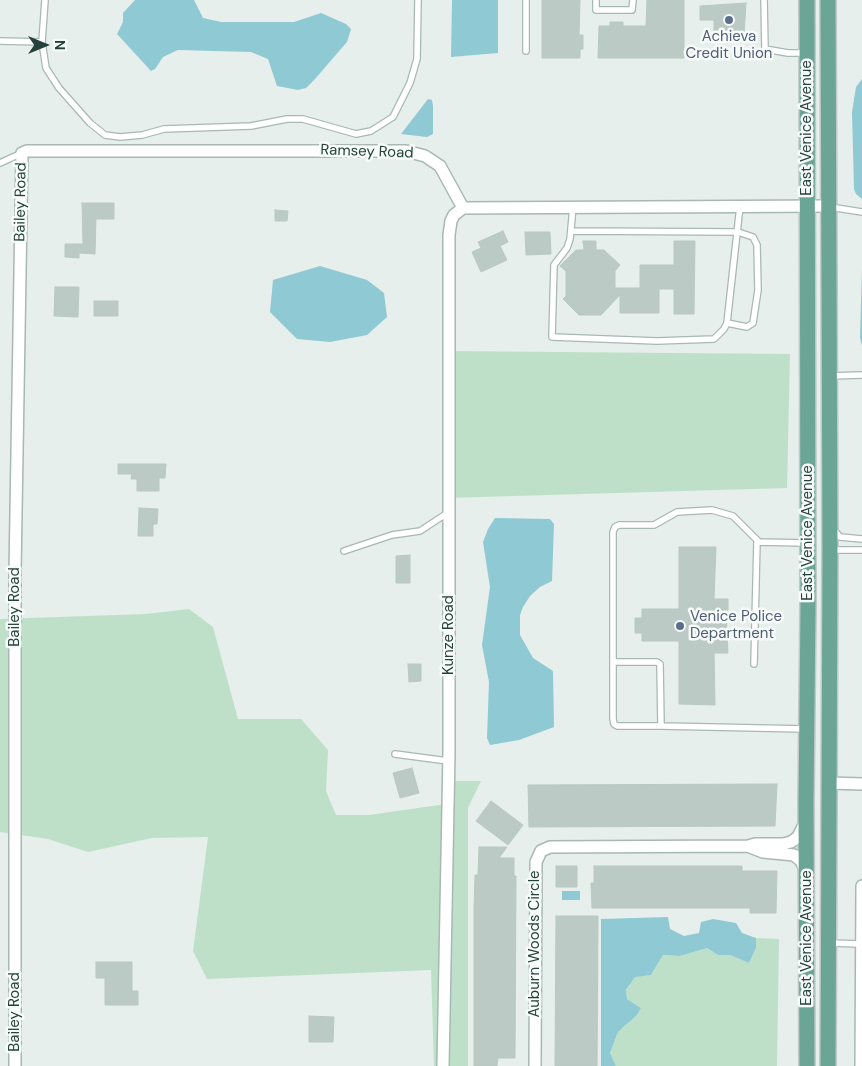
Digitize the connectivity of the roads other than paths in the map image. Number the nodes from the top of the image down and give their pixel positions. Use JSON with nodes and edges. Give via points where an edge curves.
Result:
{"nodes":[{"id":1,"x":45,"y":0,"type":"edge"},
{"id":2,"x":418,"y":0,"type":"edge"},
{"id":3,"x":526,"y":0,"type":"edge"},
{"id":4,"x":596,"y":0,"type":"edge"},
{"id":5,"x":633,"y":0,"type":"edge"},
{"id":6,"x":764,"y":0,"type":"edge"},
{"id":7,"x":806,"y":0,"type":"edge"},
{"id":8,"x":828,"y":0,"type":"edge"},
{"id":9,"x":0,"y":41,"type":"edge"},
{"id":10,"x":42,"y":42,"type":"junction"},
{"id":11,"x":526,"y":51,"type":"dead end"},
{"id":12,"x":807,"y":53,"type":"junction"},
{"id":13,"x":24,"y":152,"type":"junction"},
{"id":14,"x":0,"y":163,"type":"edge"},
{"id":15,"x":740,"y":206,"type":"junction"},
{"id":16,"x":807,"y":206,"type":"junction"},
{"id":17,"x":828,"y":206,"type":"junction"},
{"id":18,"x":463,"y":208,"type":"junction"},
{"id":19,"x":573,"y":208,"type":"junction"},
{"id":20,"x":862,"y":212,"type":"edge"},
{"id":21,"x":571,"y":231,"type":"junction"},
{"id":22,"x":738,"y":232,"type":"junction"},
{"id":23,"x":727,"y":323,"type":"junction"},
{"id":24,"x":808,"y":374,"type":"junction"},
{"id":25,"x":862,"y":375,"type":"edge"},
{"id":26,"x":829,"y":376,"type":"junction"},
{"id":27,"x":830,"y":510,"type":"junction"},
{"id":28,"x":449,"y":512,"type":"junction"},
{"id":29,"x":862,"y":539,"type":"edge"},
{"id":30,"x":757,"y":541,"type":"junction"},
{"id":31,"x":808,"y":543,"type":"junction"},
{"id":32,"x":830,"y":550,"type":"junction"},
{"id":33,"x":862,"y":550,"type":"edge"},
{"id":34,"x":344,"y":551,"type":"dead end"},
{"id":35,"x":614,"y":662,"type":"junction"},
{"id":36,"x":754,"y":664,"type":"dead end"},
{"id":37,"x":661,"y":726,"type":"junction"},
{"id":38,"x":807,"y":729,"type":"junction"},
{"id":39,"x":395,"y":754,"type":"dead end"},
{"id":40,"x":448,"y":761,"type":"junction"},
{"id":41,"x":829,"y":783,"type":"junction"},
{"id":42,"x":862,"y":784,"type":"edge"},
{"id":43,"x":806,"y":802,"type":"junction"},
{"id":44,"x":748,"y":846,"type":"junction"},
{"id":45,"x":808,"y":880,"type":"junction"},
{"id":46,"x":862,"y":886,"type":"edge"},
{"id":47,"x":829,"y":943,"type":"junction"},
{"id":48,"x":862,"y":944,"type":"edge"},
{"id":49,"x":15,"y":1066,"type":"edge"},
{"id":50,"x":443,"y":1066,"type":"edge"},
{"id":51,"x":535,"y":1066,"type":"edge"},
{"id":52,"x":807,"y":1066,"type":"edge"},
{"id":53,"x":828,"y":1066,"type":"edge"},
{"id":54,"x":861,"y":1066,"type":"edge"}],
"edges":[{"from":1,"to":10,"type":"lane"},
{"from":2,"to":10,"type":"lane","via":[[418,59],[410,83],[393,117],[371,131],[356,134],[303,119],[287,119],[251,126],[164,128],[142,135],[105,135],[59,88],[46,68]]},
{"from":3,"to":11,"type":"lane"},
{"from":4,"to":5,"type":"lane","via":[[596,10],[632,10]]},
{"from":6,"to":12,"type":"lane","via":[[765,49],[788,54]]},
{"from":7,"to":12,"type":"main road","name":"East Venice Avenue"},
{"from":8,"to":17,"type":"main road","name":"East Venice Avenue"},
{"from":9,"to":10,"type":"lane"},
{"from":12,"to":16,"type":"main road","name":"East Venice Avenue"},
{"from":13,"to":14,"type":"lane"},
{"from":13,"to":18,"type":"street","name":"Ramsey Road","via":[[406,151],[425,156],[440,166]]},
{"from":13,"to":49,"type":"street","name":"Bailey Road","via":[[15,572]]},
{"from":15,"to":16,"type":"street"},
{"from":15,"to":19,"type":"street"},
{"from":15,"to":22,"type":"lane"},
{"from":16,"to":17,"type":"street"},
{"from":16,"to":24,"type":"main road","name":"East Venice Avenue"},
{"from":17,"to":20,"type":"lane"},
{"from":17,"to":26,"type":"main road","name":"East Venice Avenue"},
{"from":18,"to":19,"type":"street"},
{"from":18,"to":28,"type":"street","name":"Kunze Road","via":[[454,215],[449,235]]},
{"from":19,"to":21,"type":"lane"},
{"from":21,"to":22,"type":"lane"},
{"from":21,"to":23,"type":"lane","via":[[567,248],[554,265],[552,337],[657,341],[714,339]]},
{"from":22,"to":23,"type":"lane"},
{"from":22,"to":23,"type":"lane","via":[[753,237],[757,244],[757,297],[753,323],[748,327]]},
{"from":24,"to":31,"type":"main road","name":"East Venice Avenue"},
{"from":24,"to":32,"type":"main road","via":[[816,415],[818,528]]},
{"from":25,"to":26,"type":"lane"},
{"from":26,"to":27,"type":"main road","name":"East Venice Avenue"},
{"from":27,"to":29,"type":"lane","via":[[836,534],[847,539]]},
{"from":27,"to":32,"type":"main road","name":"East Venice Avenue"},
{"from":28,"to":34,"type":"lane","via":[[420,531]]},
{"from":28,"to":40,"type":"street","name":"Kunze Road"},
{"from":30,"to":31,"type":"lane"},
{"from":30,"to":35,"type":"lane","via":[[733,516],[712,510],[678,512],[654,525],[615,527]]},
{"from":30,"to":36,"type":"lane"},
{"from":31,"to":38,"type":"main road","name":"East Venice Avenue"},
{"from":32,"to":33,"type":"lane"},
{"from":32,"to":41,"type":"main road","name":"East Venice Avenue"},
{"from":35,"to":37,"type":"lane","via":[[660,664]]},
{"from":35,"to":37,"type":"lane","via":[[614,724]]},
{"from":37,"to":38,"type":"lane"},
{"from":38,"to":43,"type":"main road","name":"East Venice Avenue"},
{"from":39,"to":40,"type":"lane"},
{"from":40,"to":50,"type":"street","name":"Kunze Road"},
{"from":41,"to":42,"type":"street"},
{"from":41,"to":47,"type":"main road","name":"East Venice Avenue"},
{"from":43,"to":44,"type":"street","name":"Auburn Woods Circle","via":[[805,826],[794,840]]},
{"from":43,"to":45,"type":"main road","name":"East Venice Avenue"},
{"from":44,"to":45,"type":"street","name":"Auburn Woods Circle","via":[[763,852],[794,855],[803,865]]},
{"from":44,"to":51,"type":"street","name":"Auburn Woods Circle","via":[[550,846],[541,851],[536,862]]},
{"from":45,"to":52,"type":"main road","name":"East Venice Avenue"},
{"from":46,"to":48,"type":"street"},
{"from":47,"to":48,"type":"lane"},
{"from":47,"to":53,"type":"main road","name":"East Venice Avenue"},
{"from":48,"to":54,"type":"street"}]}
